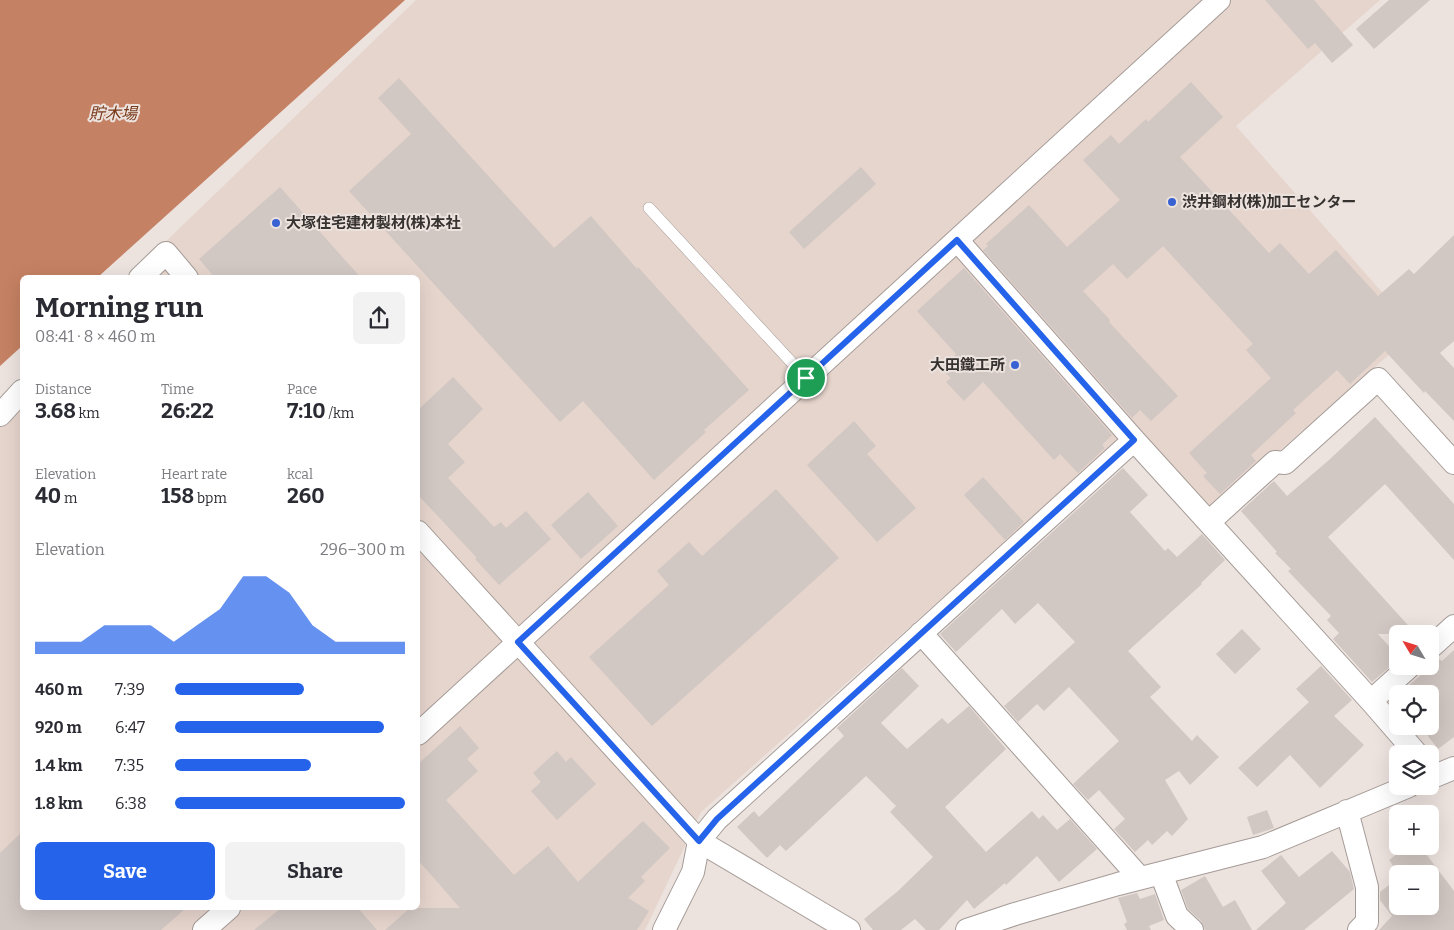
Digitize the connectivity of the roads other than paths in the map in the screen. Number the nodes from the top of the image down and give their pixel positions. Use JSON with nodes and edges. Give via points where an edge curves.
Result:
{"nodes":[{"id":1,"x":1219,"y":0,"type":"edge"},
{"id":2,"x":649,"y":208,"type":"dead end"},
{"id":3,"x":957,"y":240,"type":"junction"},
{"id":4,"x":143,"y":275,"type":"edge"},
{"id":5,"x":184,"y":275,"type":"edge"},
{"id":6,"x":806,"y":378,"type":"junction"},
{"id":7,"x":20,"y":393,"type":"edge"},
{"id":8,"x":0,"y":415,"type":"edge"},
{"id":9,"x":1134,"y":440,"type":"junction"},
{"id":10,"x":1454,"y":463,"type":"edge"},
{"id":11,"x":1209,"y":522,"type":"junction"},
{"id":12,"x":420,"y":534,"type":"edge"},
{"id":13,"x":1454,"y":626,"type":"edge"},
{"id":14,"x":921,"y":633,"type":"junction"},
{"id":15,"x":1439,"y":640,"type":"edge"},
{"id":16,"x":518,"y":642,"type":"junction"},
{"id":17,"x":1400,"y":675,"type":"edge"},
{"id":18,"x":1372,"y":701,"type":"junction"},
{"id":19,"x":420,"y":732,"type":"edge"},
{"id":20,"x":1409,"y":745,"type":"edge"},
{"id":21,"x":1389,"y":794,"type":"edge"},
{"id":22,"x":1347,"y":811,"type":"junction"},
{"id":23,"x":699,"y":841,"type":"junction"},
{"id":24,"x":1151,"y":876,"type":"junction"},
{"id":25,"x":226,"y":910,"type":"edge"},
{"id":26,"x":204,"y":930,"type":"edge"},
{"id":27,"x":664,"y":930,"type":"edge"},
{"id":28,"x":849,"y":930,"type":"edge"},
{"id":29,"x":967,"y":930,"type":"edge"},
{"id":30,"x":1192,"y":930,"type":"edge"},
{"id":31,"x":1359,"y":930,"type":"edge"}],
"edges":[{"from":1,"to":3,"type":"street"},
{"from":2,"to":6,"type":"lane"},
{"from":3,"to":6,"type":"street"},
{"from":3,"to":9,"type":"street"},
{"from":4,"to":5,"type":"street","via":[[166,254]]},
{"from":6,"to":16,"type":"street"},
{"from":7,"to":8,"type":"street"},
{"from":9,"to":11,"type":"street"},
{"from":9,"to":14,"type":"street"},
{"from":10,"to":11,"type":"street","via":[[1378,379],[1285,463],[1276,462]]},
{"from":11,"to":18,"type":"street"},
{"from":12,"to":16,"type":"street"},
{"from":13,"to":15,"type":"street"},
{"from":14,"to":23,"type":"street","via":[[717,819]]},
{"from":14,"to":24,"type":"street"},
{"from":16,"to":19,"type":"street"},
{"from":16,"to":23,"type":"street"},
{"from":17,"to":18,"type":"street"},
{"from":18,"to":20,"type":"street"},
{"from":21,"to":22,"type":"street"},
{"from":22,"to":24,"type":"street","via":[[1263,848]]},
{"from":22,"to":31,"type":"street","via":[[1367,887],[1367,922]]},
{"from":23,"to":27,"type":"street","via":[[693,872]]},
{"from":23,"to":28,"type":"street"},
{"from":24,"to":29,"type":"street"},
{"from":24,"to":30,"type":"street","via":[[1177,916]]},
{"from":25,"to":26,"type":"street"}]}
